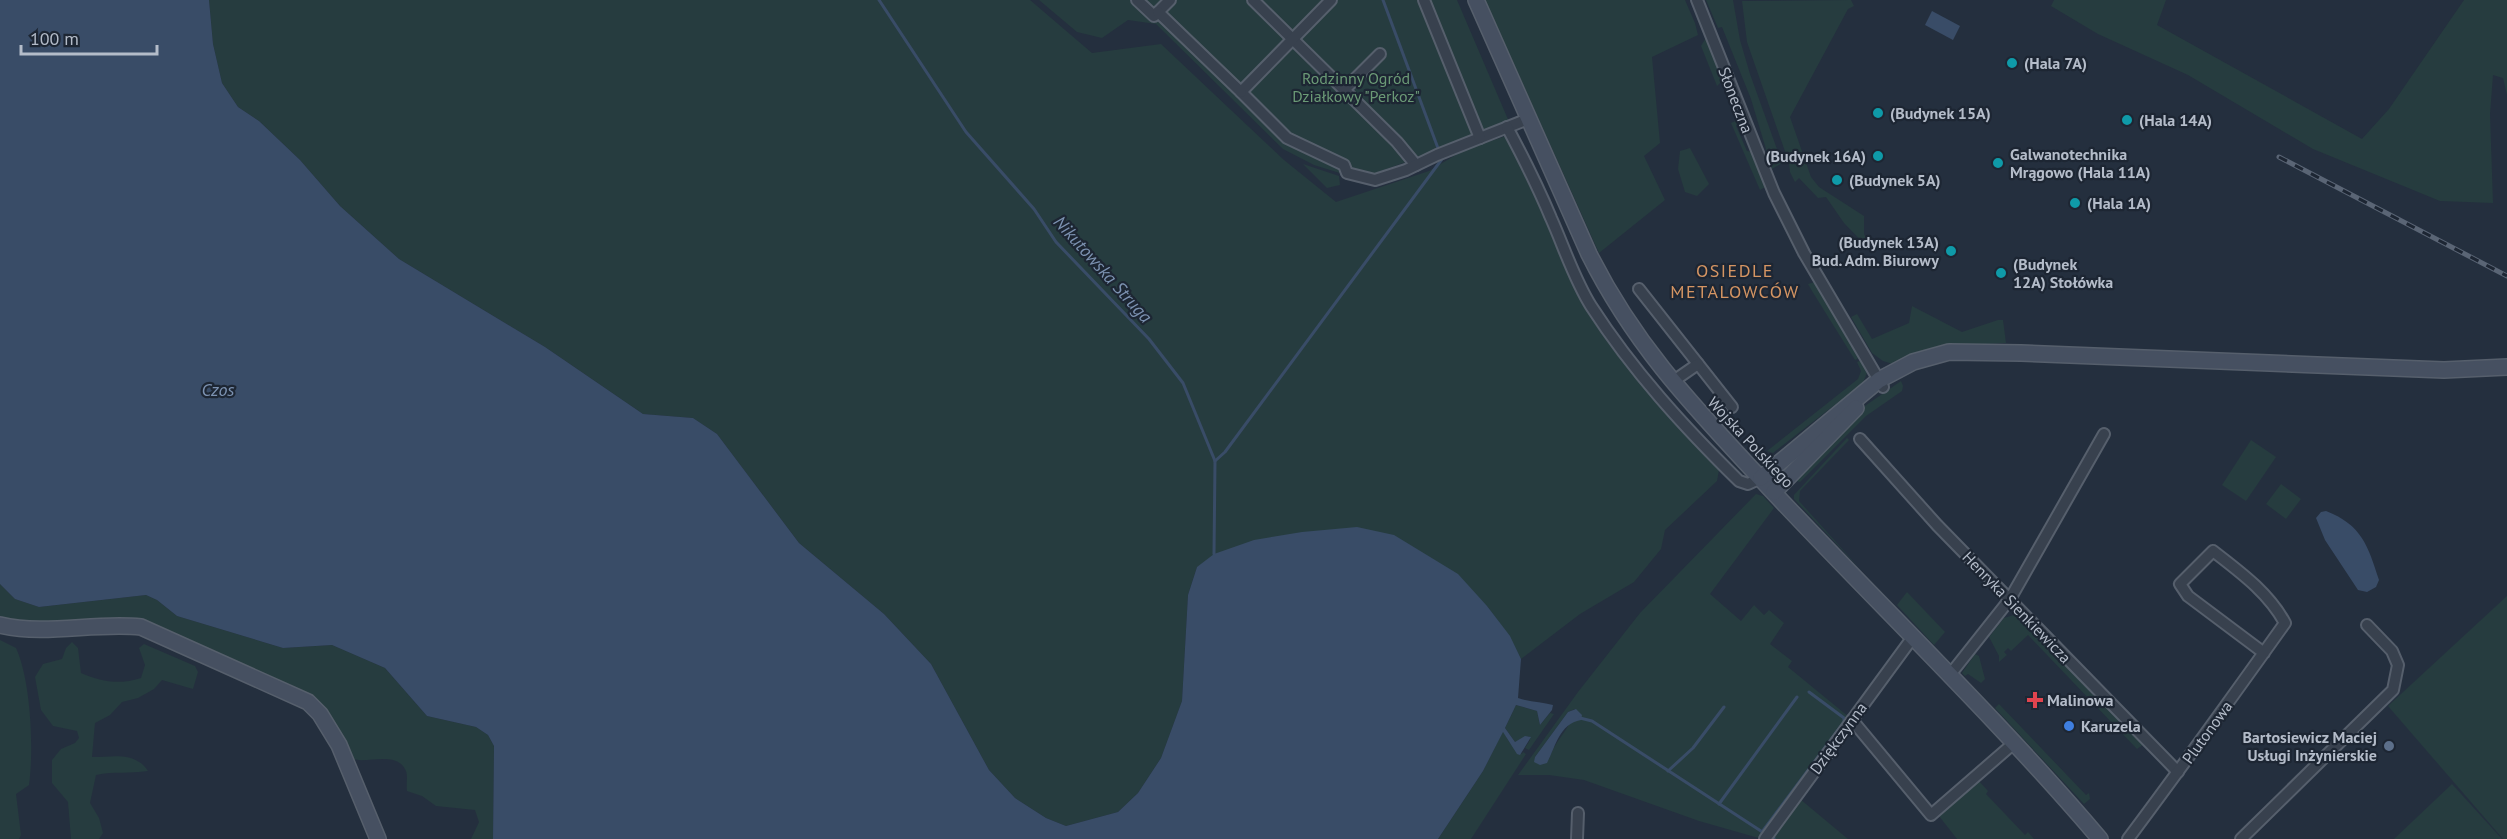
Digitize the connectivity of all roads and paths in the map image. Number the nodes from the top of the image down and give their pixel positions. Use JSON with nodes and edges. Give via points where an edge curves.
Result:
{"nodes":[{"id":1,"x":1137,"y":0,"type":"edge"},
{"id":2,"x":1170,"y":0,"type":"edge"},
{"id":3,"x":1253,"y":0,"type":"edge"},
{"id":4,"x":1331,"y":0,"type":"edge"},
{"id":5,"x":1424,"y":0,"type":"edge"},
{"id":6,"x":1476,"y":0,"type":"edge"},
{"id":7,"x":1697,"y":0,"type":"edge"},
{"id":8,"x":1158,"y":12,"type":"junction"},
{"id":9,"x":1292,"y":39,"type":"junction"},
{"id":10,"x":1380,"y":54,"type":"dead end"},
{"id":11,"x":1344,"y":90,"type":"junction"},
{"id":12,"x":1241,"y":92,"type":"junction"},
{"id":13,"x":1528,"y":119,"type":"junction"},
{"id":14,"x":1507,"y":127,"type":"junction"},
{"id":15,"x":1480,"y":138,"type":"junction"},
{"id":16,"x":1416,"y":165,"type":"junction"},
{"id":17,"x":1639,"y":289,"type":"dead end"},
{"id":18,"x":1698,"y":364,"type":"junction"},
{"id":19,"x":2507,"y":367,"type":"edge"},
{"id":20,"x":1672,"y":382,"type":"junction"},
{"id":21,"x":1881,"y":383,"type":"junction"},
{"id":22,"x":1732,"y":406,"type":"dead end"},
{"id":23,"x":2104,"y":434,"type":"dead end"},
{"id":24,"x":1860,"y":439,"type":"dead end"},
{"id":25,"x":1761,"y":478,"type":"junction"},
{"id":26,"x":1774,"y":492,"type":"junction"},
{"id":27,"x":2010,"y":599,"type":"junction"},
{"id":28,"x":0,"y":625,"type":"edge"},
{"id":29,"x":2367,"y":625,"type":"dead end"},
{"id":30,"x":1913,"y":637,"type":"junction"},
{"id":31,"x":2264,"y":653,"type":"junction"},
{"id":32,"x":1949,"y":676,"type":"junction"},
{"id":33,"x":1852,"y":720,"type":"junction"},
{"id":34,"x":2014,"y":743,"type":"junction"},
{"id":35,"x":2178,"y":772,"type":"junction"},
{"id":36,"x":1578,"y":813,"type":"dead end"},
{"id":37,"x":378,"y":839,"type":"edge"},
{"id":38,"x":1577,"y":839,"type":"edge"},
{"id":39,"x":1765,"y":839,"type":"edge"},
{"id":40,"x":2100,"y":839,"type":"edge"},
{"id":41,"x":2128,"y":839,"type":"edge"},
{"id":42,"x":2241,"y":839,"type":"edge"}],
"edges":[{"from":1,"to":8,"type":"street","via":[[1154,16]]},
{"from":2,"to":8,"type":"street"},
{"from":3,"to":9,"type":"street"},
{"from":4,"to":9,"type":"street"},
{"from":5,"to":15,"type":"street"},
{"from":6,"to":13,"type":"street","name":"Wojska Polskiego"},
{"from":7,"to":21,"type":"street","name":"Słoneczna","via":[[1774,193],[1804,253]]},
{"from":8,"to":12,"type":"street"},
{"from":9,"to":11,"type":"street"},
{"from":9,"to":12,"type":"street"},
{"from":10,"to":11,"type":"street"},
{"from":11,"to":16,"type":"street"},
{"from":12,"to":16,"type":"street","via":[[1287,138],[1344,165],[1347,173],[1375,180]]},
{"from":13,"to":14,"type":"street"},
{"from":13,"to":20,"type":"street","name":"Wojska Polskiego","via":[[1606,287],[1632,330]]},
{"from":14,"to":15,"type":"street"},
{"from":14,"to":25,"type":"street","via":[[1575,276],[1597,314],[1657,394],[1701,444],[1739,481],[1748,484]]},
{"from":15,"to":16,"type":"street"},
{"from":17,"to":18,"type":"street"},
{"from":18,"to":20,"type":"street"},
{"from":18,"to":22,"type":"street"},
{"from":19,"to":21,"type":"street","via":[[2420,370],[1977,352],[1932,355],[1899,369]]},
{"from":20,"to":25,"type":"street","name":"Wojska Polskiego"},
{"from":21,"to":25,"type":"street"},
{"from":21,"to":26,"type":"street"},
{"from":23,"to":27,"type":"street"},
{"from":24,"to":27,"type":"street","name":"Henryka Sienkiewicza"},
{"from":25,"to":26,"type":"street","name":"Wojska Polskiego"},
{"from":26,"to":30,"type":"street","name":"Wojska Polskiego"},
{"from":27,"to":32,"type":"street"},
{"from":27,"to":35,"type":"street","name":"Henryka Sienkiewicza"},
{"from":28,"to":37,"type":"street","via":[[30,629],[141,627],[308,702],[329,727]]},
{"from":29,"to":42,"type":"street","via":[[2392,651],[2398,665],[2393,690]]},
{"from":30,"to":32,"type":"street","name":"Wojska Polskiego"},
{"from":30,"to":33,"type":"street","name":"Dziękczynna"},
{"from":31,"to":31,"type":"street","name":"Plutonowa","via":[[2285,623],[2250,579],[2213,550],[2180,584],[2188,596]]},
{"from":31,"to":35,"type":"street","name":"Plutonowa"},
{"from":32,"to":34,"type":"street","name":"Wojska Polskiego"},
{"from":33,"to":34,"type":"street","via":[[1930,815]]},
{"from":33,"to":39,"type":"street","name":"Dziękczynna"},
{"from":34,"to":40,"type":"street","name":"Wojska Polskiego"},
{"from":35,"to":41,"type":"street","name":"Plutonowa"},
{"from":36,"to":38,"type":"street"}]}
